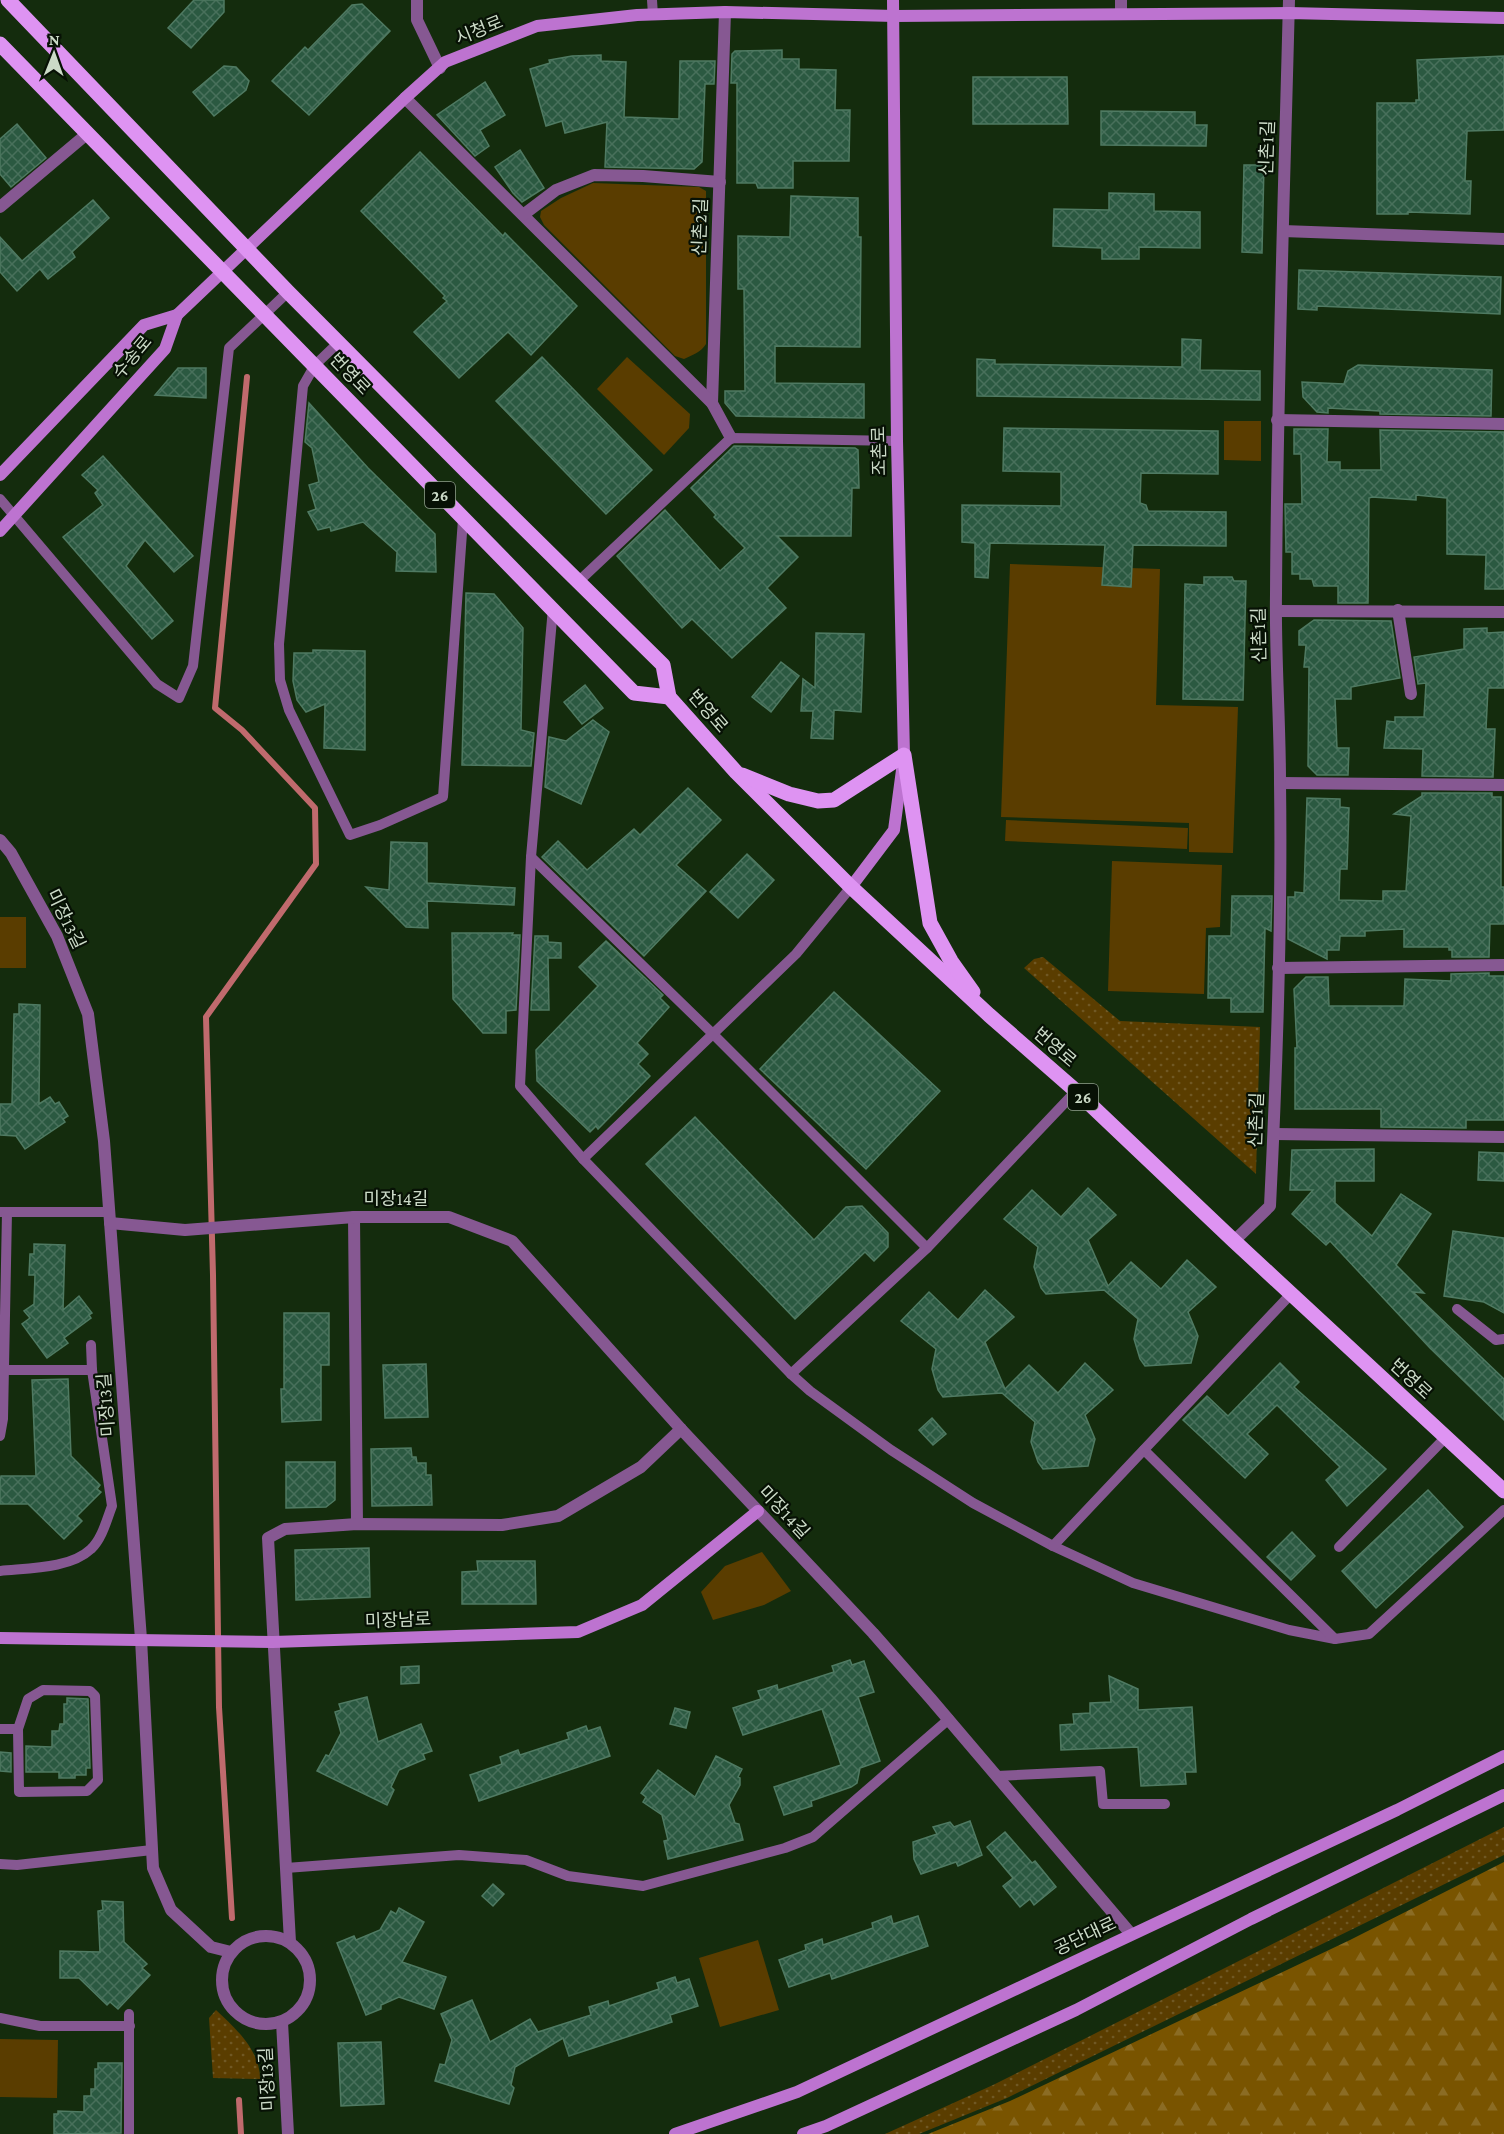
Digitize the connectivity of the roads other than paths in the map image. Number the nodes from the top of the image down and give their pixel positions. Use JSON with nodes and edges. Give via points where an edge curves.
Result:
{"nodes":[{"id":1,"x":8,"y":0,"type":"edge"},
{"id":2,"x":417,"y":0,"type":"edge"},
{"id":3,"x":652,"y":0,"type":"edge"},
{"id":4,"x":893,"y":0,"type":"edge"},
{"id":5,"x":1121,"y":0,"type":"edge"},
{"id":6,"x":1289,"y":0,"type":"edge"},
{"id":7,"x":725,"y":12,"type":"junction"},
{"id":8,"x":1288,"y":13,"type":"junction"},
{"id":9,"x":1121,"y":14,"type":"junction"},
{"id":10,"x":653,"y":15,"type":"junction"},
{"id":11,"x":895,"y":16,"type":"junction"},
{"id":12,"x":1504,"y":18,"type":"edge"},
{"id":13,"x":0,"y":44,"type":"edge"},
{"id":14,"x":440,"y":68,"type":"junction"},
{"id":15,"x":405,"y":98,"type":"junction"},
{"id":16,"x":88,"y":133,"type":"junction"},
{"id":17,"x":720,"y":182,"type":"junction"},
{"id":18,"x":0,"y":207,"type":"edge"},
{"id":19,"x":523,"y":216,"type":"junction"},
{"id":20,"x":1282,"y":231,"type":"junction"},
{"id":21,"x":1504,"y":239,"type":"edge"},
{"id":22,"x":247,"y":249,"type":"junction"},
{"id":23,"x":222,"y":272,"type":"junction"},
{"id":24,"x":288,"y":292,"type":"junction"},
{"id":25,"x":177,"y":315,"type":"junction"},
{"id":26,"x":264,"y":315,"type":"junction"},
{"id":27,"x":339,"y":342,"type":"junction"},
{"id":28,"x":315,"y":366,"type":"junction"},
{"id":29,"x":712,"y":403,"type":"junction"},
{"id":30,"x":1276,"y":420,"type":"junction"},
{"id":31,"x":1504,"y":424,"type":"edge"},
{"id":32,"x":731,"y":438,"type":"junction"},
{"id":33,"x":897,"y":441,"type":"junction"},
{"id":34,"x":0,"y":475,"type":"edge"},
{"id":35,"x":0,"y":499,"type":"edge"},
{"id":36,"x":14,"y":516,"type":"junction"},
{"id":37,"x":463,"y":519,"type":"junction"},
{"id":38,"x":0,"y":531,"type":"edge"},
{"id":39,"x":579,"y":581,"type":"junction"},
{"id":40,"x":553,"y":608,"type":"junction"},
{"id":41,"x":1276,"y":610,"type":"junction"},
{"id":42,"x":1398,"y":610,"type":"junction"},
{"id":43,"x":1504,"y":612,"type":"edge"},
{"id":44,"x":1411,"y":694,"type":"dead end"},
{"id":45,"x":669,"y":697,"type":"junction"},
{"id":46,"x":904,"y":755,"type":"junction"},
{"id":47,"x":736,"y":772,"type":"junction"},
{"id":48,"x":1281,"y":783,"type":"junction"},
{"id":49,"x":1504,"y":785,"type":"edge"},
{"id":50,"x":0,"y":840,"type":"edge"},
{"id":51,"x":5,"y":855,"type":"edge"},
{"id":52,"x":531,"y":857,"type":"junction"},
{"id":53,"x":851,"y":887,"type":"junction"},
{"id":54,"x":1504,"y":965,"type":"edge"},
{"id":55,"x":1278,"y":968,"type":"junction"},
{"id":56,"x":989,"y":1015,"type":"junction"},
{"id":57,"x":714,"y":1035,"type":"junction"},
{"id":58,"x":1076,"y":1091,"type":"junction"},
{"id":59,"x":1274,"y":1134,"type":"junction"},
{"id":60,"x":1504,"y":1137,"type":"edge"},
{"id":61,"x":583,"y":1159,"type":"junction"},
{"id":62,"x":4,"y":1212,"type":"edge"},
{"id":63,"x":354,"y":1217,"type":"junction"},
{"id":64,"x":110,"y":1218,"type":"junction"},
{"id":65,"x":1234,"y":1241,"type":"junction"},
{"id":66,"x":927,"y":1248,"type":"junction"},
{"id":67,"x":1291,"y":1294,"type":"junction"},
{"id":68,"x":1457,"y":1308,"type":"dead end"},
{"id":69,"x":1504,"y":1340,"type":"edge"},
{"id":70,"x":91,"y":1345,"type":"dead end"},
{"id":71,"x":4,"y":1370,"type":"junction"},
{"id":72,"x":92,"y":1370,"type":"junction"},
{"id":73,"x":791,"y":1374,"type":"junction"},
{"id":74,"x":681,"y":1429,"type":"junction"},
{"id":75,"x":0,"y":1436,"type":"edge"},
{"id":76,"x":1446,"y":1437,"type":"junction"},
{"id":77,"x":1144,"y":1450,"type":"junction"},
{"id":78,"x":1504,"y":1491,"type":"edge"},
{"id":79,"x":1504,"y":1510,"type":"edge"},
{"id":80,"x":758,"y":1511,"type":"junction"},
{"id":81,"x":357,"y":1524,"type":"junction"},
{"id":82,"x":1053,"y":1546,"type":"junction"},
{"id":83,"x":1339,"y":1547,"type":"dead end"},
{"id":84,"x":0,"y":1571,"type":"edge"},
{"id":85,"x":0,"y":1638,"type":"edge"},
{"id":86,"x":141,"y":1639,"type":"junction"},
{"id":87,"x":1335,"y":1639,"type":"junction"},
{"id":88,"x":273,"y":1642,"type":"junction"},
{"id":89,"x":949,"y":1719,"type":"junction"},
{"id":90,"x":0,"y":1729,"type":"edge"},
{"id":91,"x":18,"y":1729,"type":"junction"},
{"id":92,"x":1504,"y":1756,"type":"edge"},
{"id":93,"x":997,"y":1776,"type":"junction"},
{"id":94,"x":1504,"y":1795,"type":"edge"},
{"id":95,"x":1165,"y":1804,"type":"dead end"},
{"id":96,"x":152,"y":1850,"type":"junction"},
{"id":97,"x":0,"y":1864,"type":"edge"},
{"id":98,"x":286,"y":1868,"type":"junction"},
{"id":99,"x":1131,"y":1934,"type":"junction"},
{"id":100,"x":290,"y":1942,"type":"junction"},
{"id":101,"x":231,"y":1952,"type":"junction"},
{"id":102,"x":129,"y":2013,"type":"dead end"},
{"id":103,"x":0,"y":2018,"type":"edge"},
{"id":104,"x":282,"y":2022,"type":"junction"},
{"id":105,"x":130,"y":2026,"type":"junction"},
{"id":106,"x":129,"y":2134,"type":"edge"},
{"id":107,"x":288,"y":2134,"type":"edge"},
{"id":108,"x":675,"y":2134,"type":"edge"},
{"id":109,"x":803,"y":2134,"type":"edge"}],
"edges":[{"from":1,"to":22,"type":"main road","name":"번영로","number":"26"},
{"from":2,"to":14,"type":"street","via":[[417,20]]},
{"from":3,"to":10,"type":"lane"},
{"from":4,"to":11,"type":"street","name":"조촌로"},
{"from":5,"to":9,"type":"street"},
{"from":6,"to":8,"type":"street","name":"신촌1길"},
{"from":7,"to":10,"type":"street","name":"시청로"},
{"from":7,"to":11,"type":"street","name":"시청로"},
{"from":7,"to":17,"type":"street","name":"신촌2길"},
{"from":8,"to":9,"type":"street","name":"시청로"},
{"from":8,"to":12,"type":"street","name":"시청로"},
{"from":8,"to":20,"type":"street","name":"신촌1길"},
{"from":9,"to":11,"type":"street","name":"시청로"},
{"from":10,"to":14,"type":"street","name":"시청로","via":[[537,26]]},
{"from":11,"to":33,"type":"street","name":"조촌로"},
{"from":13,"to":16,"type":"main road","name":"번영로","number":"26"},
{"from":14,"to":15,"type":"street","name":"시청로"},
{"from":15,"to":19,"type":"street"},
{"from":15,"to":22,"type":"street","name":"시청로"},
{"from":16,"to":18,"type":"street"},
{"from":16,"to":23,"type":"main road","name":"번영로","number":"26"},
{"from":17,"to":19,"type":"street","via":[[594,175],[556,190]]},
{"from":17,"to":29,"type":"street","name":"신촌2길"},
{"from":19,"to":29,"type":"street"},
{"from":20,"to":21,"type":"street"},
{"from":20,"to":30,"type":"street","name":"신촌1길"},
{"from":22,"to":23,"type":"street","name":"시청로"},
{"from":22,"to":24,"type":"main road","name":"번영로","number":"26"},
{"from":23,"to":25,"type":"street","name":"시청로"},
{"from":23,"to":26,"type":"main road","name":"번영로","number":"26"},
{"from":24,"to":26,"type":"lane"},
{"from":24,"to":27,"type":"main road","name":"번영로","number":"26"},
{"from":25,"to":34,"type":"street","name":"수송로","via":[[144,325]]},
{"from":25,"to":36,"type":"street","name":"수송로","via":[[165,349]]},
{"from":26,"to":28,"type":"main road","name":"번영로","number":"26"},
{"from":26,"to":36,"type":"lane","via":[[229,348],[193,666],[179,698],[157,684]]},
{"from":27,"to":28,"type":"lane"},
{"from":27,"to":39,"type":"main road","name":"번영로","number":"26"},
{"from":28,"to":37,"type":"main road","name":"번영로","number":"26"},
{"from":28,"to":37,"type":"lane","via":[[303,386],[301,401],[279,644],[280,680],[289,710],[350,835],[443,797]]},
{"from":29,"to":32,"type":"street"},
{"from":30,"to":31,"type":"street"},
{"from":30,"to":41,"type":"street","name":"신촌1길"},
{"from":32,"to":33,"type":"lane"},
{"from":32,"to":39,"type":"lane"},
{"from":33,"to":46,"type":"street","name":"조촌로"},
{"from":35,"to":36,"type":"lane"},
{"from":36,"to":38,"type":"street","name":"수송로"},
{"from":37,"to":40,"type":"main road","name":"번영로","number":"26"},
{"from":39,"to":45,"type":"main road","name":"번영로","number":"26","via":[[663,665]]},
{"from":40,"to":45,"type":"main road","name":"번영로","number":"26","via":[[634,693]]},
{"from":40,"to":52,"type":"lane"},
{"from":41,"to":42,"type":"street"},
{"from":41,"to":48,"type":"street","name":"신촌1길"},
{"from":42,"to":43,"type":"street"},
{"from":42,"to":44,"type":"street"},
{"from":45,"to":47,"type":"main road","name":"번영로","number":"26"},
{"from":46,"to":47,"type":"main road","via":[[834,800],[818,801],[789,794]]},
{"from":46,"to":53,"type":"street","name":"조촌로","via":[[894,830]]},
{"from":46,"to":56,"type":"main road","via":[[930,923]]},
{"from":47,"to":53,"type":"main road","name":"번영로","number":"26"},
{"from":48,"to":49,"type":"street"},
{"from":48,"to":55,"type":"street","name":"신촌1길"},
{"from":50,"to":51,"type":"street","name":"미장13길"},
{"from":51,"to":64,"type":"street","name":"미장13길","via":[[57,936],[88,1014]]},
{"from":52,"to":57,"type":"lane"},
{"from":52,"to":61,"type":"lane","via":[[520,1086]]},
{"from":53,"to":56,"type":"main road","name":"번영로","number":"26"},
{"from":53,"to":57,"type":"lane","via":[[796,954]]},
{"from":54,"to":55,"type":"street"},
{"from":55,"to":59,"type":"street","name":"신촌1길"},
{"from":56,"to":58,"type":"main road","name":"번영로","number":"26"},
{"from":57,"to":61,"type":"lane"},
{"from":57,"to":66,"type":"lane"},
{"from":58,"to":65,"type":"main road","name":"번영로","number":"26"},
{"from":58,"to":66,"type":"lane"},
{"from":59,"to":60,"type":"street"},
{"from":59,"to":65,"type":"street","name":"신촌1길","via":[[1270,1206]]},
{"from":61,"to":73,"type":"lane"},
{"from":62,"to":64,"type":"lane"},
{"from":62,"to":71,"type":"lane"},
{"from":63,"to":64,"type":"street","name":"미장14길","via":[[186,1230]]},
{"from":63,"to":74,"type":"street","name":"미장14길","via":[[449,1217],[512,1241]]},
{"from":63,"to":81,"type":"street"},
{"from":64,"to":86,"type":"street","name":"미장13길"},
{"from":65,"to":67,"type":"main road","name":"번영로","number":"26"},
{"from":66,"to":73,"type":"lane"},
{"from":67,"to":76,"type":"main road","name":"번영로","number":"26"},
{"from":67,"to":77,"type":"lane"},
{"from":68,"to":69,"type":"lane","via":[[1496,1340]]},
{"from":70,"to":72,"type":"lane"},
{"from":71,"to":72,"type":"lane"},
{"from":71,"to":75,"type":"lane"},
{"from":72,"to":84,"type":"lane","via":[[112,1506],[105,1525],[92,1549],[66,1563]]},
{"from":73,"to":82,"type":"lane","via":[[891,1450],[973,1503]]},
{"from":74,"to":80,"type":"street","name":"미장14길"},
{"from":74,"to":81,"type":"street","via":[[641,1467],[558,1516],[502,1526]]},
{"from":76,"to":78,"type":"main road","name":"번영로","number":"26"},
{"from":76,"to":83,"type":"lane"},
{"from":77,"to":82,"type":"lane"},
{"from":77,"to":87,"type":"lane"},
{"from":79,"to":87,"type":"lane","via":[[1369,1634]]},
{"from":80,"to":88,"type":"street","name":"미장남로","via":[[642,1605],[578,1632]]},
{"from":80,"to":89,"type":"street","name":"미장14길"},
{"from":81,"to":88,"type":"street","via":[[285,1529],[268,1538]]},
{"from":82,"to":87,"type":"lane","via":[[1133,1583],[1289,1630]]},
{"from":85,"to":86,"type":"street","name":"미장남로"},
{"from":86,"to":88,"type":"street","name":"미장남로"},
{"from":86,"to":96,"type":"street","name":"미장13길"},
{"from":88,"to":98,"type":"street"},
{"from":89,"to":93,"type":"street","name":"미장14길"},
{"from":89,"to":98,"type":"lane","via":[[813,1837],[643,1886],[568,1876],[526,1860],[459,1855]]},
{"from":90,"to":91,"type":"lane"},
{"from":91,"to":91,"type":"lane","via":[[19,1792],[87,1791],[98,1780],[95,1696],[90,1690],[43,1690],[28,1699]]},
{"from":92,"to":99,"type":"street","name":"공단대로","via":[[1398,1810]]},
{"from":93,"to":95,"type":"lane","via":[[1100,1770],[1103,1804]]},
{"from":93,"to":99,"type":"street","name":"미장14길"},
{"from":94,"to":109,"type":"street","via":[[1076,2010]]},
{"from":96,"to":97,"type":"lane"},
{"from":96,"to":101,"type":"street","name":"미장13길","via":[[153,1868],[171,1910],[211,1947]]},
{"from":98,"to":100,"type":"street"},
{"from":99,"to":108,"type":"street","name":"공단대로","via":[[797,2092]]},
{"from":100,"to":101,"type":"street","via":[[276,1936],[258,1936]]},
{"from":100,"to":104,"type":"street","via":[[308,1966],[311,1981],[300,2009]]},
{"from":101,"to":104,"type":"street","via":[[222,1974],[229,2004],[253,2022]]},
{"from":102,"to":105,"type":"lane"},
{"from":103,"to":105,"type":"lane","via":[[40,2026]]},
{"from":104,"to":107,"type":"street","name":"미장13길"},
{"from":105,"to":106,"type":"lane"}]}
